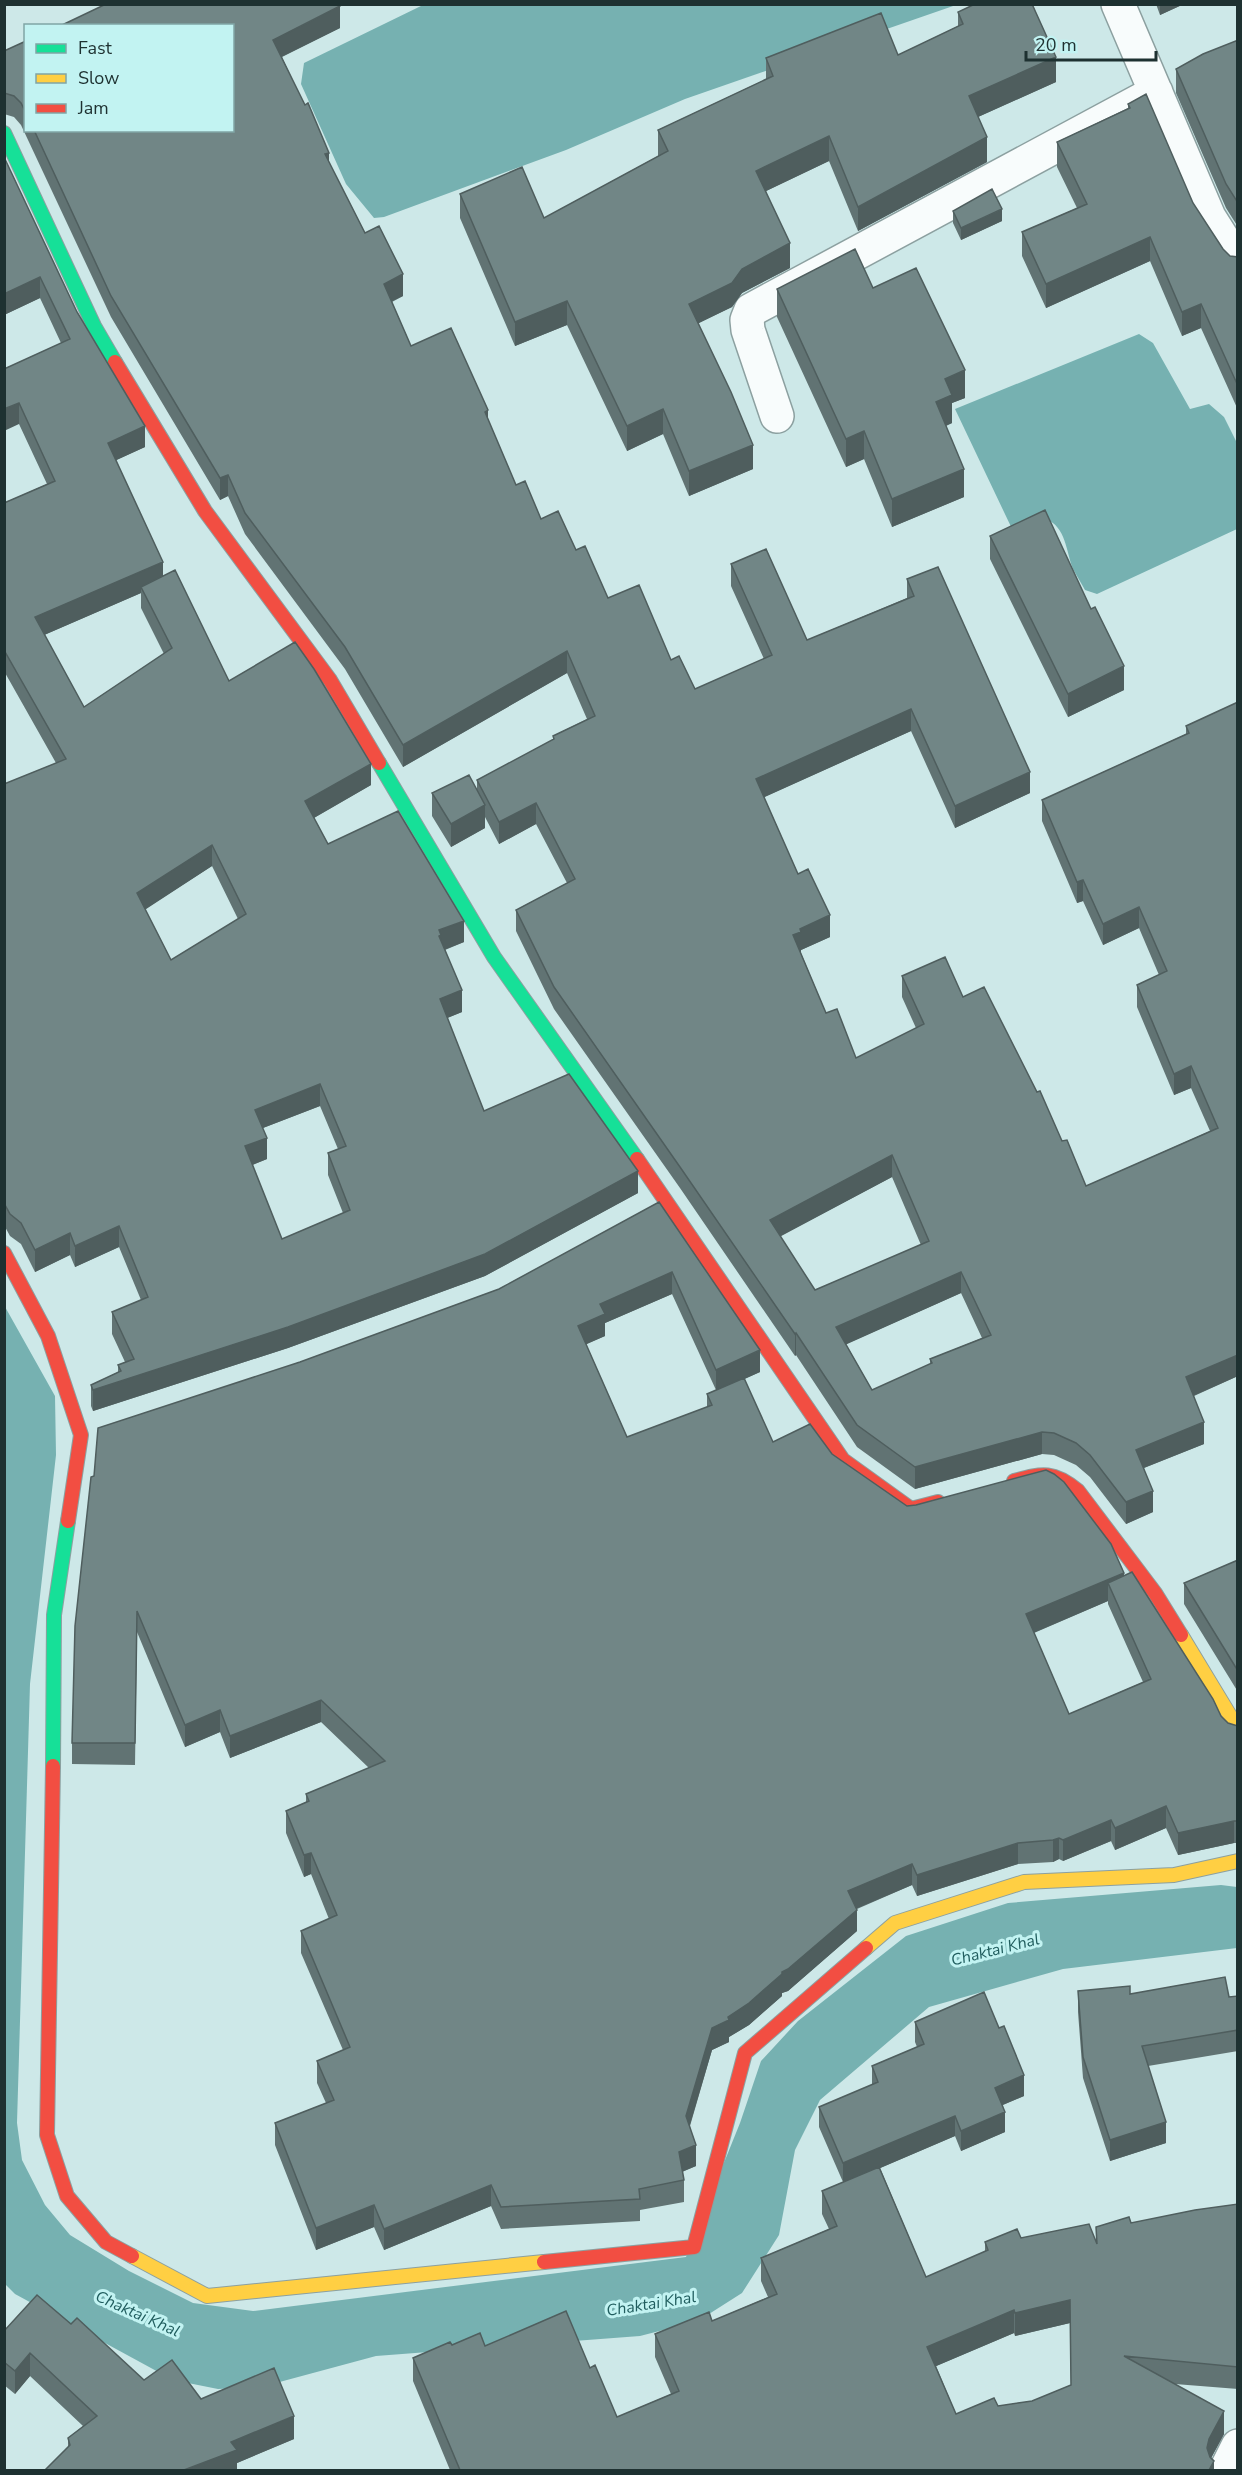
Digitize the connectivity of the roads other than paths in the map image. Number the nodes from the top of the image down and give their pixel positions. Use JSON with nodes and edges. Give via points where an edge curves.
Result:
{"nodes":[{"id":1,"x":1118,"y":4,"type":"edge"},
{"id":2,"x":1162,"y":106,"type":"junction"},
{"id":3,"x":4,"y":133,"type":"edge"},
{"id":4,"x":1238,"y":263,"type":"edge"},
{"id":5,"x":777,"y":416,"type":"dead end"},
{"id":6,"x":665,"y":1199,"type":"junction"},
{"id":7,"x":634,"y":1216,"type":"edge"},
{"id":8,"x":4,"y":1253,"type":"edge"},
{"id":9,"x":114,"y":1424,"type":"edge"},
{"id":10,"x":81,"y":1435,"type":"junction"},
{"id":11,"x":1002,"y":1485,"type":"edge"},
{"id":12,"x":956,"y":1497,"type":"edge"},
{"id":13,"x":1238,"y":1729,"type":"edge"},
{"id":14,"x":1238,"y":1861,"type":"edge"},
{"id":15,"x":1238,"y":2446,"type":"edge"},
{"id":16,"x":1226,"y":2470,"type":"edge"}],
"edges":[{"from":1,"to":2,"type":"street"},
{"from":2,"to":4,"type":"street","via":[[1209,217]]},
{"from":2,"to":5,"type":"street","via":[[751,310],[748,330]]},
{"from":3,"to":6,"type":"street","via":[[94,326],[205,511],[330,680],[494,957]]},
{"from":6,"to":7,"type":"street"},
{"from":6,"to":12,"type":"street","via":[[843,1460],[911,1509]]},
{"from":8,"to":10,"type":"street","via":[[48,1336]]},
{"from":9,"to":10,"type":"street"},
{"from":10,"to":14,"type":"street","via":[[54,1614],[46,2135],[67,2196],[106,2242],[207,2296],[694,2247],[745,2053],[895,1923],[1024,1882],[1173,1875]]},
{"from":11,"to":13,"type":"street","via":[[1047,1472],[1078,1491],[1155,1593]]},
{"from":15,"to":16,"type":"street"}]}
